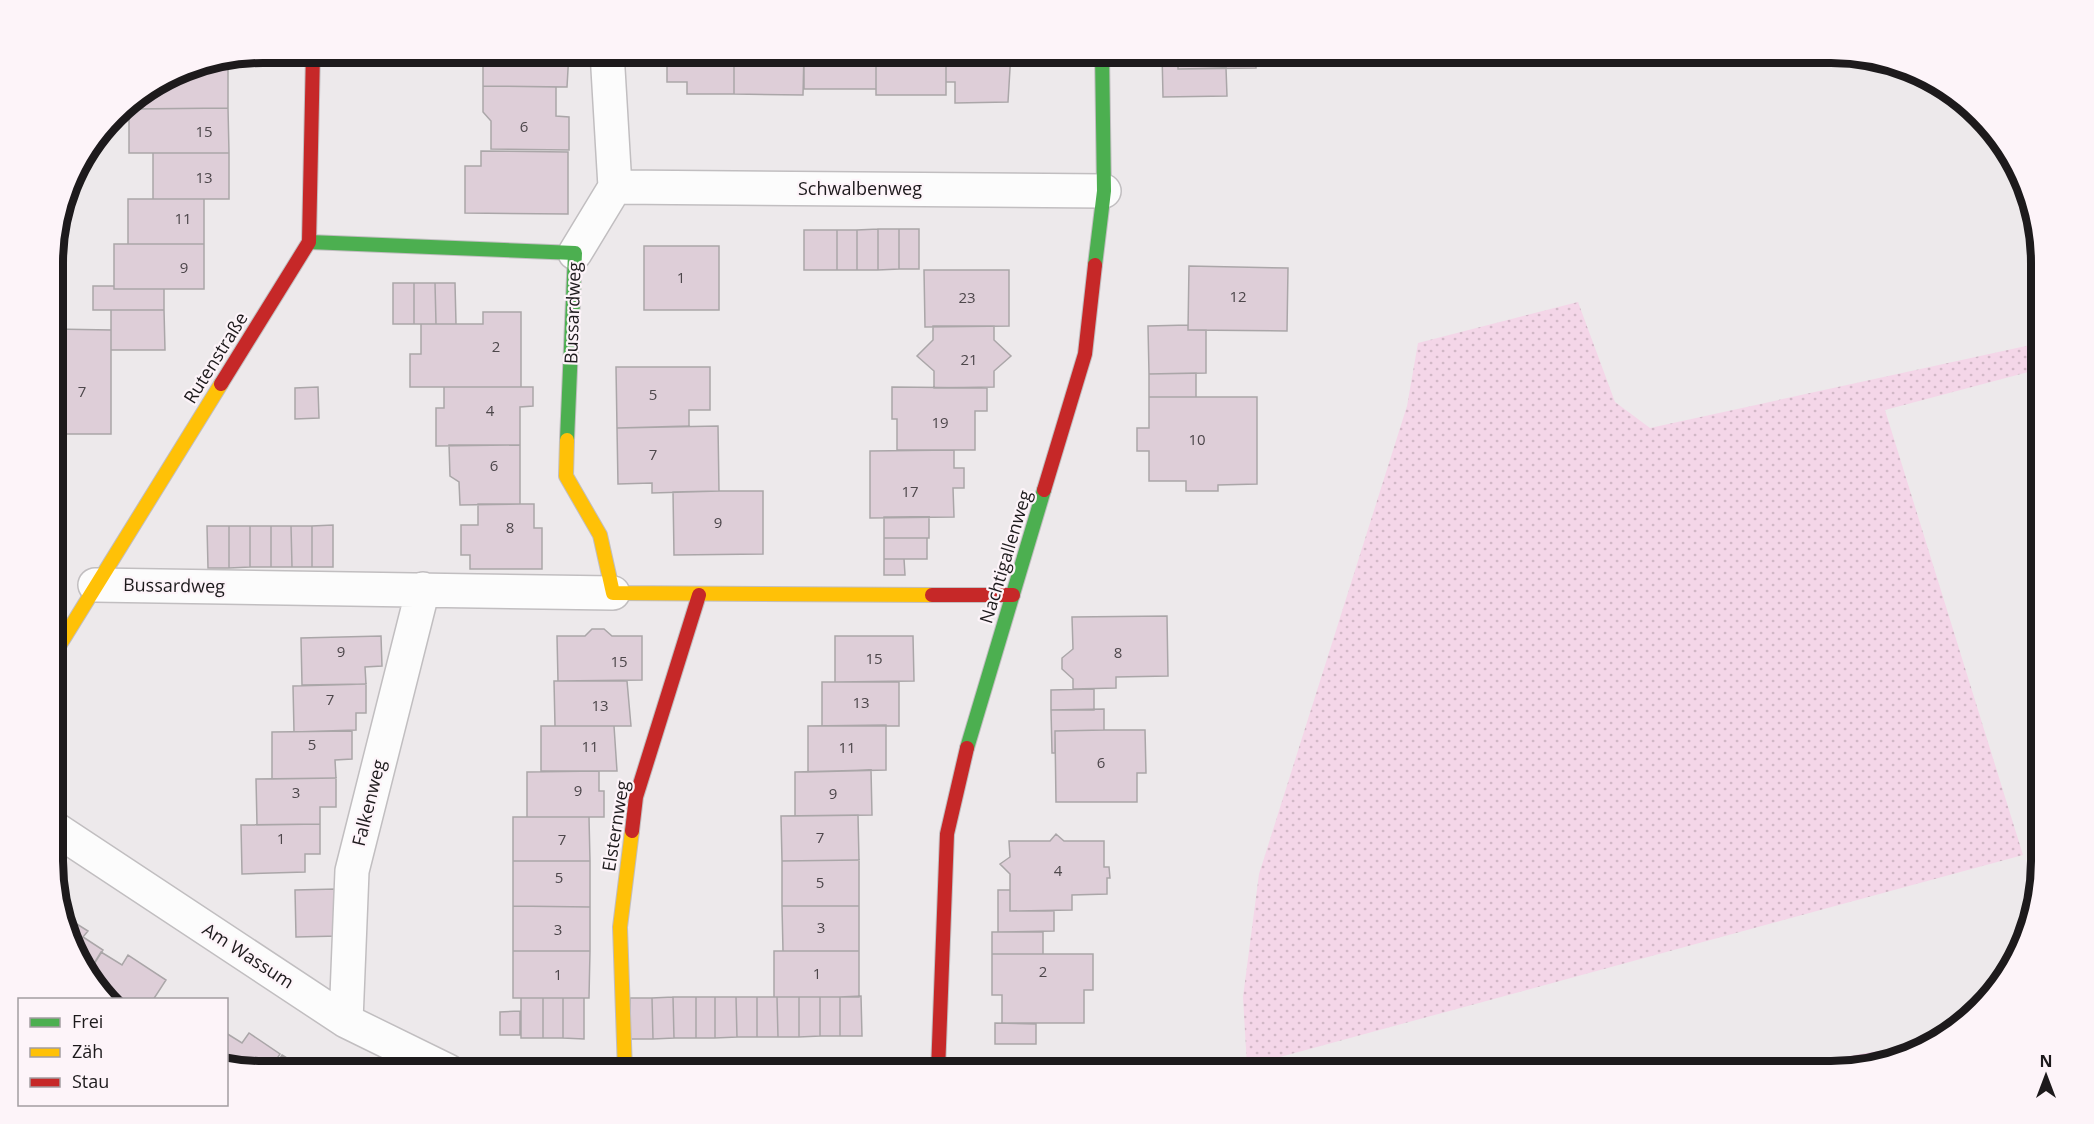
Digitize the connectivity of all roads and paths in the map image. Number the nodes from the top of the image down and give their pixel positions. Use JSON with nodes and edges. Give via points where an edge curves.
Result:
{"nodes":[{"id":1,"x":313,"y":63,"type":"edge"},
{"id":2,"x":608,"y":63,"type":"edge"},
{"id":3,"x":1102,"y":63,"type":"edge"},
{"id":4,"x":615,"y":187,"type":"junction"},
{"id":5,"x":1104,"y":191,"type":"junction"},
{"id":6,"x":309,"y":242,"type":"junction"},
{"id":7,"x":575,"y":253,"type":"junction"},
{"id":8,"x":95,"y":585,"type":"junction"},
{"id":9,"x":423,"y":589,"type":"junction"},
{"id":10,"x":613,"y":593,"type":"junction"},
{"id":11,"x":699,"y":595,"type":"junction"},
{"id":12,"x":1013,"y":595,"type":"junction"},
{"id":13,"x":63,"y":639,"type":"edge"},
{"id":14,"x":63,"y":834,"type":"edge"},
{"id":15,"x":346,"y":1021,"type":"junction"},
{"id":16,"x":428,"y":1061,"type":"edge"},
{"id":17,"x":625,"y":1061,"type":"edge"},
{"id":18,"x":938,"y":1061,"type":"edge"}],
"edges":[{"from":1,"to":6,"type":"street"},
{"from":2,"to":4,"type":"street"},
{"from":3,"to":5,"type":"street","name":"Nachtigallenweg"},
{"from":4,"to":5,"type":"street","name":"Schwalbenweg"},
{"from":4,"to":7,"type":"street"},
{"from":5,"to":12,"type":"street","name":"Nachtigallenweg","via":[[1086,354]]},
{"from":6,"to":7,"type":"street","name":"Bussardweg"},
{"from":6,"to":8,"type":"street","name":"Rutenstraße"},
{"from":7,"to":10,"type":"street","name":"Bussardweg","via":[[566,476],[600,535]]},
{"from":8,"to":9,"type":"street","name":"Bussardweg"},
{"from":8,"to":13,"type":"street","name":"Rutenstraße"},
{"from":9,"to":10,"type":"street","name":"Bussardweg"},
{"from":9,"to":15,"type":"street","name":"Falkenweg","via":[[352,871]]},
{"from":10,"to":11,"type":"street","name":"Bussardweg"},
{"from":11,"to":12,"type":"street","name":"Bussardweg"},
{"from":11,"to":17,"type":"street","name":"Elsternweg","via":[[636,797],[620,927]]},
{"from":12,"to":18,"type":"street","name":"Nachtigallenweg","via":[[963,762],[947,834]]},
{"from":14,"to":15,"type":"street","name":"Am Wassum"},
{"from":15,"to":16,"type":"street","name":"Am Wassum"}]}
